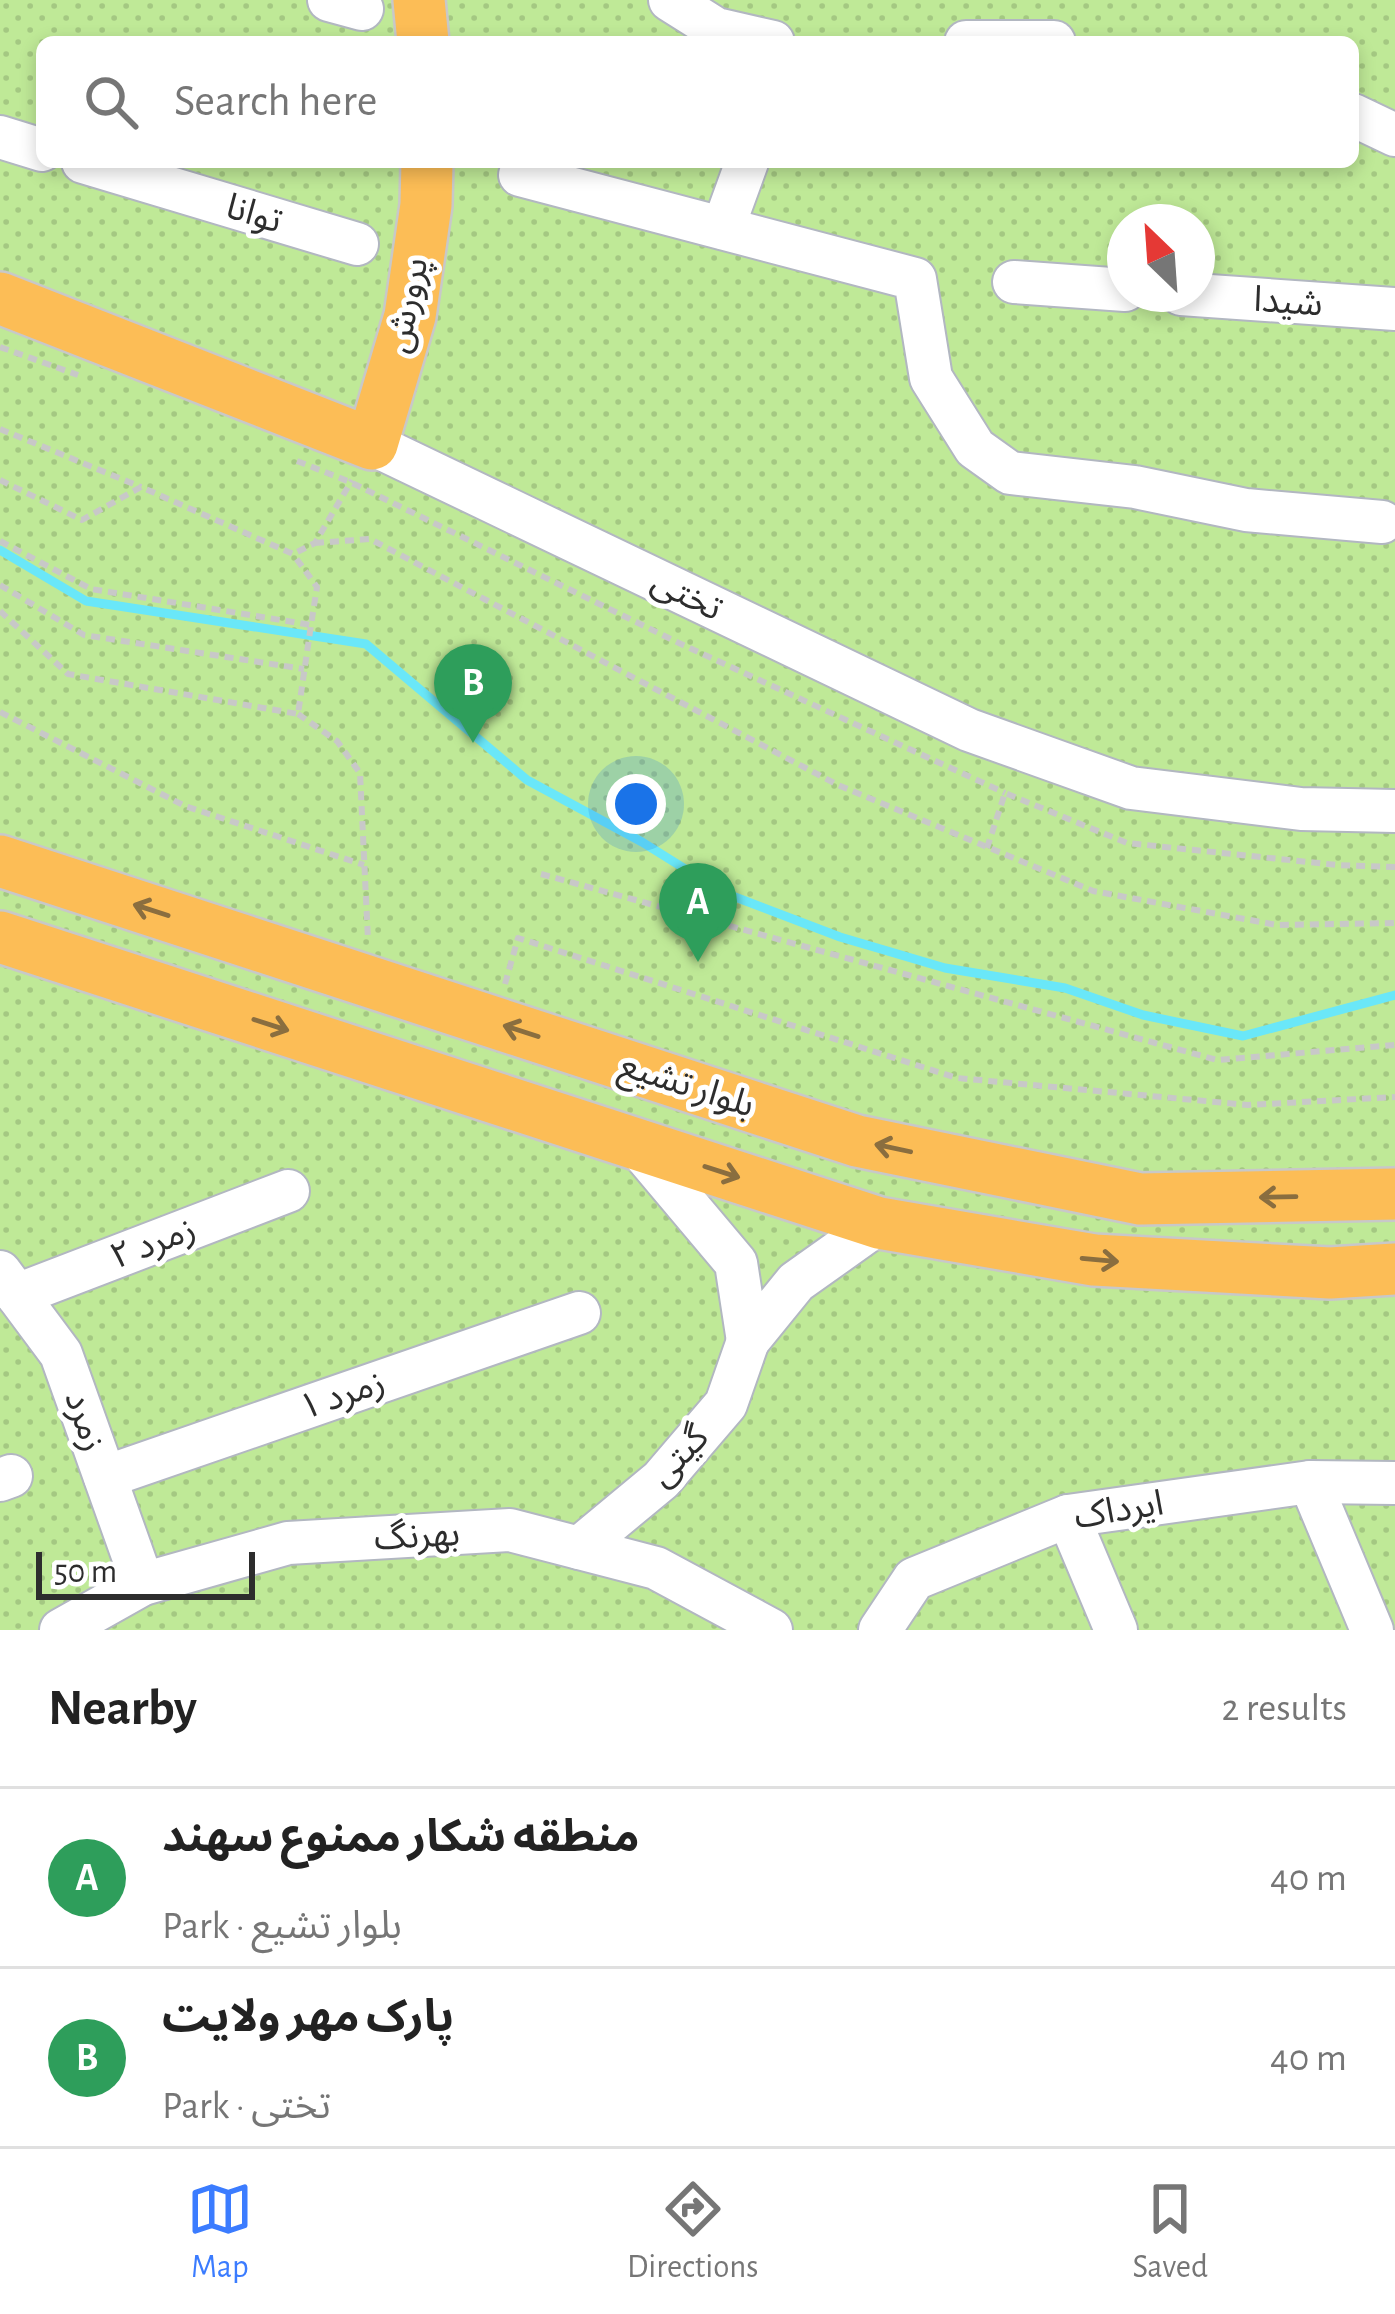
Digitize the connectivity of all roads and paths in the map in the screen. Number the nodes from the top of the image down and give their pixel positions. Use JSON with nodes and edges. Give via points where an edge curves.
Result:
{"nodes":[{"id":1,"x":419,"y":0,"type":"edge"},
{"id":2,"x":670,"y":0,"type":"edge"},
{"id":3,"x":422,"y":36,"type":"edge"},
{"id":4,"x":749,"y":36,"type":"edge"},
{"id":5,"x":1359,"y":118,"type":"edge"},
{"id":6,"x":1395,"y":135,"type":"edge"},
{"id":7,"x":0,"y":137,"type":"edge"},
{"id":8,"x":36,"y":148,"type":"edge"},
{"id":9,"x":103,"y":168,"type":"edge"},
{"id":10,"x":427,"y":168,"type":"edge"},
{"id":11,"x":746,"y":168,"type":"edge"},
{"id":12,"x":520,"y":175,"type":"dead end"},
{"id":13,"x":723,"y":228,"type":"junction"},
{"id":14,"x":357,"y":244,"type":"dead end"},
{"id":15,"x":1015,"y":282,"type":"dead end"},
{"id":16,"x":1107,"y":289,"type":"edge"},
{"id":17,"x":1215,"y":296,"type":"edge"},
{"id":18,"x":0,"y":298,"type":"edge"},
{"id":19,"x":1395,"y":309,"type":"edge"},
{"id":20,"x":0,"y":347,"type":"edge"},
{"id":21,"x":85,"y":377,"type":"dead end"},
{"id":22,"x":0,"y":429,"type":"edge"},
{"id":23,"x":290,"y":458,"type":"dead end"},
{"id":24,"x":361,"y":463,"type":"junction"},
{"id":25,"x":0,"y":480,"type":"edge"},
{"id":26,"x":141,"y":488,"type":"junction"},
{"id":27,"x":1382,"y":522,"type":"dead end"},
{"id":28,"x":0,"y":541,"type":"edge"},
{"id":29,"x":315,"y":543,"type":"junction"},
{"id":30,"x":293,"y":554,"type":"junction"},
{"id":31,"x":0,"y":585,"type":"edge"},
{"id":32,"x":0,"y":611,"type":"edge"},
{"id":33,"x":311,"y":625,"type":"junction"},
{"id":34,"x":304,"y":669,"type":"junction"},
{"id":35,"x":0,"y":712,"type":"edge"},
{"id":36,"x":298,"y":714,"type":"junction"},
{"id":37,"x":1005,"y":793,"type":"junction"},
{"id":38,"x":1395,"y":811,"type":"edge"},
{"id":39,"x":987,"y":848,"type":"junction"},
{"id":40,"x":0,"y":861,"type":"edge"},
{"id":41,"x":364,"y":865,"type":"junction"},
{"id":42,"x":1395,"y":867,"type":"edge"},
{"id":43,"x":541,"y":874,"type":"dead end"},
{"id":44,"x":1395,"y":923,"type":"edge"},
{"id":45,"x":0,"y":937,"type":"edge"},
{"id":46,"x":370,"y":982,"type":"junction"},
{"id":47,"x":494,"y":1022,"type":"junction"},
{"id":48,"x":1395,"y":1045,"type":"edge"},
{"id":49,"x":1395,"y":1097,"type":"edge"},
{"id":50,"x":635,"y":1143,"type":"junction"},
{"id":51,"x":288,"y":1191,"type":"dead end"},
{"id":52,"x":1395,"y":1194,"type":"edge"},
{"id":53,"x":879,"y":1223,"type":"junction"},
{"id":54,"x":1395,"y":1269,"type":"edge"},
{"id":55,"x":9,"y":1283,"type":"edge"},
{"id":56,"x":579,"y":1313,"type":"dead end"},
{"id":57,"x":748,"y":1341,"type":"junction"},
{"id":58,"x":105,"y":1478,"type":"junction"},
{"id":59,"x":1310,"y":1482,"type":"junction"},
{"id":60,"x":1395,"y":1483,"type":"edge"},
{"id":61,"x":1068,"y":1516,"type":"junction"},
{"id":62,"x":579,"y":1549,"type":"junction"},
{"id":63,"x":143,"y":1585,"type":"junction"},
{"id":64,"x":61,"y":1630,"type":"edge"},
{"id":65,"x":771,"y":1630,"type":"edge"},
{"id":66,"x":880,"y":1630,"type":"edge"},
{"id":67,"x":1116,"y":1630,"type":"edge"},
{"id":68,"x":1372,"y":1630,"type":"edge"}],
"edges":[{"from":1,"to":3,"type":"main road"},
{"from":2,"to":4,"type":"street","via":[[716,28]]},
{"from":5,"to":6,"type":"street"},
{"from":7,"to":8,"type":"street"},
{"from":9,"to":14,"type":"street","name":"توانا"},
{"from":10,"to":24,"type":"main road","name":"پرورش","via":[[410,316]]},
{"from":11,"to":13,"type":"street"},
{"from":12,"to":13,"type":"street"},
{"from":13,"to":27,"type":"street","via":[[915,279],[931,378],[975,448],[1010,473]]},
{"from":15,"to":16,"type":"street"},
{"from":17,"to":19,"type":"street","name":"شیدا"},
{"from":18,"to":24,"type":"main road","name":"تختی"},
{"from":20,"to":21,"type":"path"},
{"from":22,"to":26,"type":"path"},
{"from":23,"to":24,"type":"path"},
{"from":24,"to":29,"type":"path"},
{"from":24,"to":37,"type":"path","via":[[681,644]]},
{"from":24,"to":38,"type":"street","name":"تختی","via":[[969,730],[1131,788]]},
{"from":25,"to":26,"type":"path","via":[[82,520]]},
{"from":26,"to":30,"type":"path"},
{"from":28,"to":33,"type":"path","via":[[91,589]]},
{"from":29,"to":30,"type":"path"},
{"from":29,"to":39,"type":"path","via":[[370,539],[838,785]]},
{"from":30,"to":33,"type":"path","via":[[317,587]]},
{"from":31,"to":34,"type":"path","via":[[84,635]]},
{"from":32,"to":36,"type":"path","via":[[68,674]]},
{"from":33,"to":34,"type":"path"},
{"from":34,"to":36,"type":"path"},
{"from":35,"to":41,"type":"path","via":[[185,806]]},
{"from":36,"to":41,"type":"path","via":[[338,741],[360,773]]},
{"from":37,"to":39,"type":"path"},
{"from":37,"to":42,"type":"path","via":[[1127,843]]},
{"from":39,"to":44,"type":"path","via":[[1093,891],[1277,926]]},
{"from":46,"to":40,"type":"main road","name":"بلوار تشیع","one_way":true},
{"from":41,"to":46,"type":"path"},
{"from":43,"to":48,"type":"path","via":[[1217,1060]]},
{"from":45,"to":50,"type":"main road","name":"بلوار تشیع","one_way":true},
{"from":46,"to":47,"type":"main road","name":"بلوار تشیع"},
{"from":47,"to":49,"type":"path","via":[[518,938],[957,1078],[1248,1105]]},
{"from":52,"to":47,"type":"main road","name":"بلوار تشیع","one_way":true,"via":[[1139,1199],[857,1141]]},
{"from":50,"to":53,"type":"main road","name":"بلوار تشیع","one_way":true},
{"from":50,"to":57,"type":"street","name":"گیتی","via":[[736,1263]]},
{"from":51,"to":55,"type":"street","name":"زمرد ۲"},
{"from":53,"to":54,"type":"main road","name":"بلوار تشیع","one_way":true,"via":[[1094,1261],[1330,1274]]},
{"from":53,"to":57,"type":"street","name":"گیتی","via":[[796,1282]]},
{"from":55,"to":58,"type":"street","name":"زمرد","via":[[61,1354]]},
{"from":56,"to":58,"type":"street","name":"زمرد ۱"},
{"from":57,"to":62,"type":"street","name":"گیتی","via":[[726,1404],[661,1480]]},
{"from":58,"to":63,"type":"street","name":"زمرد"},
{"from":59,"to":60,"type":"street","name":"ایرداک"},
{"from":59,"to":61,"type":"street","name":"ایرداک"},
{"from":59,"to":68,"type":"street"},
{"from":61,"to":66,"type":"street","name":"ایرداک","via":[[914,1579]]},
{"from":61,"to":67,"type":"street"},
{"from":62,"to":63,"type":"street","name":"بهرنگ","via":[[510,1530],[288,1543]]},
{"from":62,"to":65,"type":"street","name":"بهرنگ","via":[[656,1568]]},
{"from":63,"to":64,"type":"street","name":"بهرنگ"}]}
